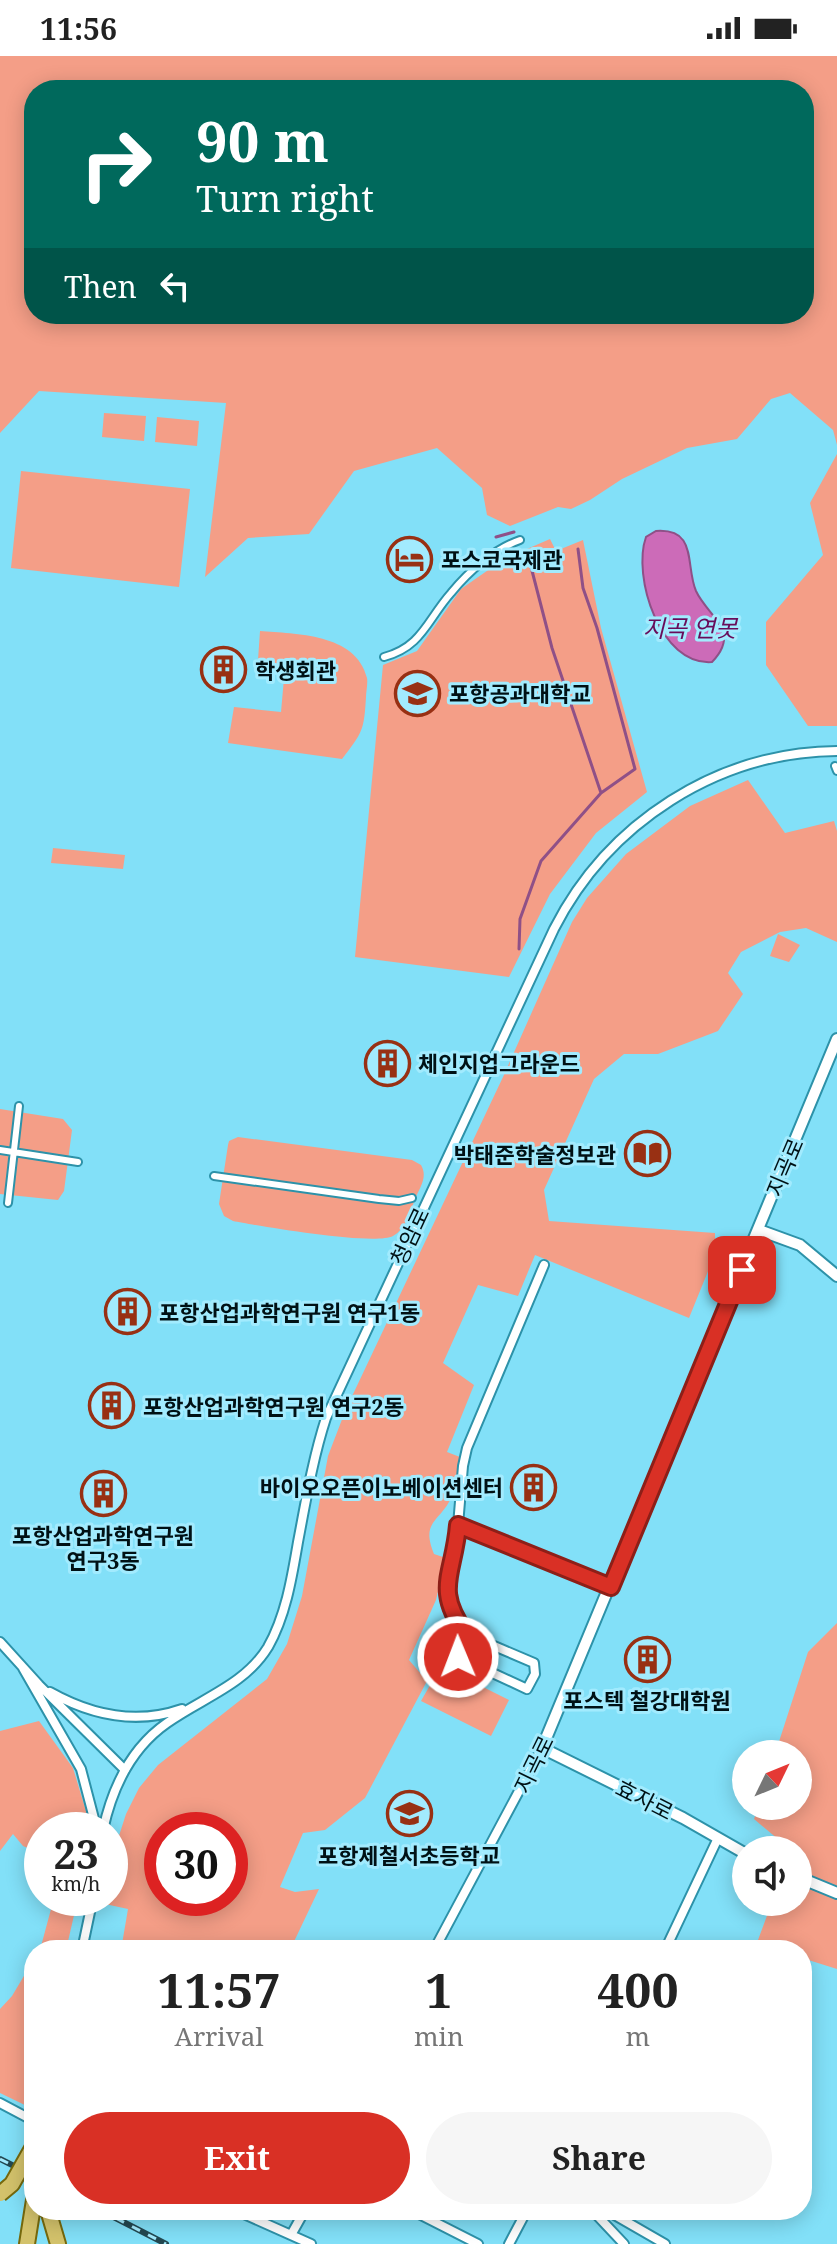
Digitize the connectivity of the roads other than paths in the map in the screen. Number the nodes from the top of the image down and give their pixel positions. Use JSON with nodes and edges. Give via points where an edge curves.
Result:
{"nodes":[{"id":1,"x":520,"y":540,"type":"dead end"},
{"id":2,"x":384,"y":657,"type":"dead end"},
{"id":3,"x":837,"y":751,"type":"edge"},
{"id":4,"x":837,"y":1039,"type":"edge"},
{"id":5,"x":19,"y":1106,"type":"dead end"},
{"id":6,"x":0,"y":1150,"type":"edge"},
{"id":7,"x":14,"y":1152,"type":"junction"},
{"id":8,"x":78,"y":1162,"type":"dead end"},
{"id":9,"x":214,"y":1176,"type":"dead end"},
{"id":10,"x":412,"y":1198,"type":"dead end"},
{"id":11,"x":8,"y":1203,"type":"dead end"},
{"id":12,"x":759,"y":1230,"type":"junction"},
{"id":13,"x":544,"y":1265,"type":"dead end"},
{"id":14,"x":837,"y":1276,"type":"edge"},
{"id":15,"x":458,"y":1525,"type":"junction"},
{"id":16,"x":611,"y":1587,"type":"junction"},
{"id":17,"x":466,"y":1634,"type":"junction"},
{"id":18,"x":0,"y":1642,"type":"edge"},
{"id":19,"x":23,"y":1668,"type":"junction"},
{"id":20,"x":39,"y":1685,"type":"junction"},
{"id":21,"x":205,"y":1700,"type":"junction"},
{"id":22,"x":542,"y":1748,"type":"junction"},
{"id":23,"x":125,"y":1770,"type":"junction"},
{"id":24,"x":92,"y":1812,"type":"edge"},
{"id":25,"x":108,"y":1812,"type":"edge"},
{"id":26,"x":718,"y":1838,"type":"junction"},
{"id":27,"x":732,"y":1846,"type":"edge"},
{"id":28,"x":812,"y":1883,"type":"edge"},
{"id":29,"x":837,"y":1893,"type":"edge"},
{"id":30,"x":89,"y":1916,"type":"edge"},
{"id":31,"x":84,"y":1940,"type":"edge"},
{"id":32,"x":439,"y":1940,"type":"edge"},
{"id":33,"x":670,"y":1940,"type":"edge"},
{"id":34,"x":0,"y":2103,"type":"edge"},
{"id":35,"x":24,"y":2116,"type":"edge"},
{"id":36,"x":24,"y":2163,"type":"edge"},
{"id":37,"x":0,"y":2194,"type":"edge"},
{"id":38,"x":31,"y":2220,"type":"edge"},
{"id":39,"x":51,"y":2220,"type":"edge"},
{"id":40,"x":257,"y":2220,"type":"edge"},
{"id":41,"x":299,"y":2220,"type":"edge"},
{"id":42,"x":431,"y":2220,"type":"edge"},
{"id":43,"x":522,"y":2220,"type":"edge"},
{"id":44,"x":601,"y":2220,"type":"edge"},
{"id":45,"x":623,"y":2220,"type":"edge"},
{"id":46,"x":291,"y":2235,"type":"junction"},
{"id":47,"x":27,"y":2244,"type":"edge"},
{"id":48,"x":58,"y":2244,"type":"edge"},
{"id":49,"x":311,"y":2244,"type":"edge"},
{"id":50,"x":478,"y":2244,"type":"edge"},
{"id":51,"x":509,"y":2244,"type":"edge"},
{"id":52,"x":624,"y":2244,"type":"edge"},
{"id":53,"x":665,"y":2244,"type":"edge"}],
"edges":[{"from":1,"to":2,"type":"street","via":[[504,546],[461,582],[408,648]]},
{"from":3,"to":21,"type":"street","name":"청암로","via":[[775,756],[695,786],[619,842],[569,900],[326,1418],[278,1626],[255,1663]]},
{"from":4,"to":12,"type":"street","name":"지곡로"},
{"from":5,"to":7,"type":"street"},
{"from":6,"to":7,"type":"street"},
{"from":7,"to":8,"type":"street"},
{"from":7,"to":11,"type":"street"},
{"from":9,"to":10,"type":"street","via":[[379,1199]]},
{"from":12,"to":14,"type":"street","via":[[800,1245]]},
{"from":12,"to":16,"type":"street","name":"지곡로"},
{"from":13,"to":15,"type":"street","via":[[467,1448]]},
{"from":15,"to":16,"type":"street"},
{"from":15,"to":17,"type":"street","via":[[445,1586]]},
{"from":16,"to":22,"type":"street","name":"지곡로"},
{"from":17,"to":17,"type":"street","via":[[458,1657],[527,1689],[534,1663]]},
{"from":18,"to":19,"type":"street"},
{"from":19,"to":20,"type":"street"},
{"from":19,"to":24,"type":"street","via":[[81,1769]]},
{"from":20,"to":21,"type":"street","via":[[89,1709],[131,1719],[164,1716]]},
{"from":20,"to":23,"type":"street"},
{"from":21,"to":23,"type":"street","name":"청암로","via":[[159,1729]]},
{"from":22,"to":26,"type":"street","name":"효자로"},
{"from":22,"to":32,"type":"street","name":"지곡로"},
{"from":23,"to":25,"type":"street","name":"청암로"},
{"from":26,"to":27,"type":"street","name":"효자로"},
{"from":26,"to":33,"type":"street"},
{"from":28,"to":29,"type":"street"},
{"from":30,"to":31,"type":"street"},
{"from":34,"to":35,"type":"street"},
{"from":36,"to":37,"type":"main road","bridge":true},
{"from":38,"to":47,"type":"main road"},
{"from":39,"to":48,"type":"main road"},
{"from":40,"to":46,"type":"street"},
{"from":41,"to":46,"type":"street"},
{"from":42,"to":50,"type":"street"},
{"from":43,"to":51,"type":"street"},
{"from":44,"to":52,"type":"street"},
{"from":45,"to":53,"type":"street"},
{"from":46,"to":49,"type":"street"}]}
